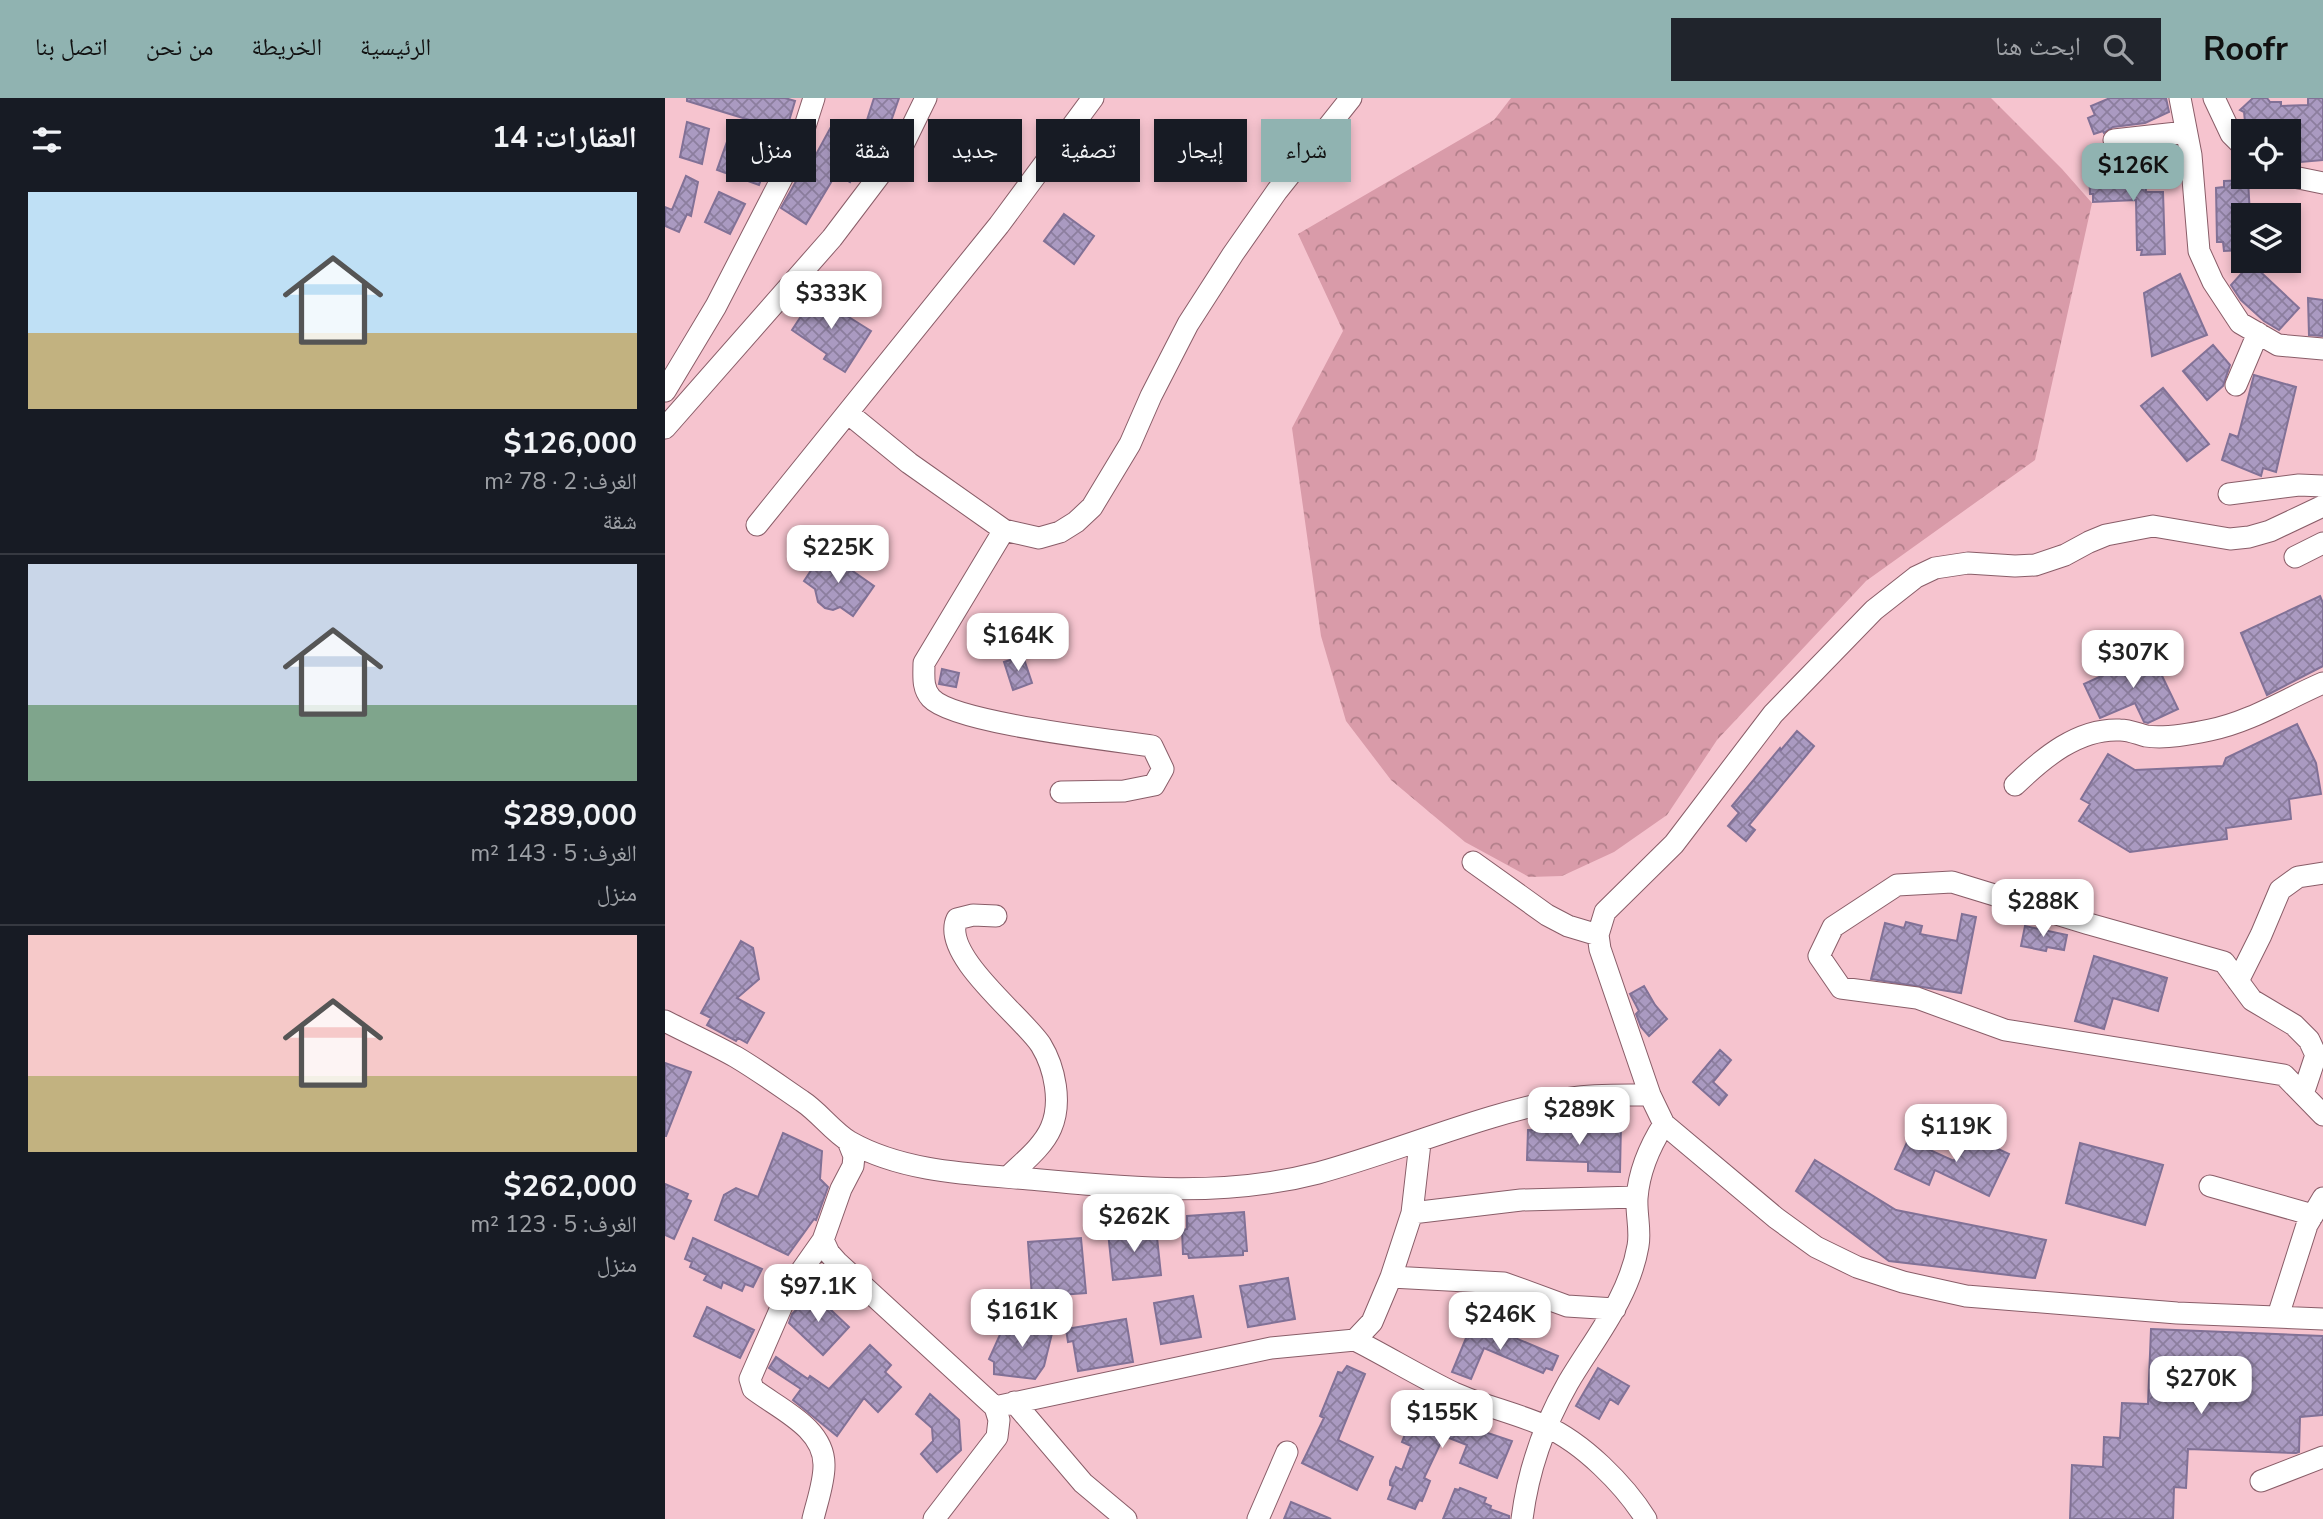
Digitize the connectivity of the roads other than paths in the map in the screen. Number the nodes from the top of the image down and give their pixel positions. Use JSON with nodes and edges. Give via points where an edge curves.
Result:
{"nodes":[{"id":1,"x":814,"y":98,"type":"edge"},
{"id":2,"x":926,"y":98,"type":"edge"},
{"id":3,"x":1093,"y":98,"type":"edge"},
{"id":4,"x":1351,"y":98,"type":"edge"},
{"id":5,"x":2180,"y":98,"type":"edge"},
{"id":6,"x":2214,"y":98,"type":"edge"},
{"id":7,"x":2186,"y":132,"type":"junction"},
{"id":8,"x":2231,"y":134,"type":"edge"},
{"id":9,"x":2113,"y":140,"type":"dead end"},
{"id":10,"x":2301,"y":178,"type":"edge"},
{"id":11,"x":2323,"y":183,"type":"edge"},
{"id":12,"x":2258,"y":333,"type":"junction"},
{"id":13,"x":2323,"y":349,"type":"edge"},
{"id":14,"x":2236,"y":385,"type":"dead end"},
{"id":15,"x":665,"y":391,"type":"edge"},
{"id":16,"x":849,"y":414,"type":"junction"},
{"id":17,"x":665,"y":428,"type":"edge"},
{"id":18,"x":2323,"y":486,"type":"edge"},
{"id":19,"x":2229,"y":494,"type":"dead end"},
{"id":20,"x":2323,"y":506,"type":"edge"},
{"id":21,"x":757,"y":525,"type":"dead end"},
{"id":22,"x":1005,"y":530,"type":"junction"},
{"id":23,"x":2323,"y":543,"type":"edge"},
{"id":24,"x":2295,"y":557,"type":"dead end"},
{"id":25,"x":2323,"y":683,"type":"edge"},
{"id":26,"x":2015,"y":785,"type":"dead end"},
{"id":27,"x":1061,"y":792,"type":"dead end"},
{"id":28,"x":1473,"y":862,"type":"dead end"},
{"id":29,"x":2323,"y":873,"type":"edge"},
{"id":30,"x":996,"y":916,"type":"dead end"},
{"id":31,"x":1598,"y":935,"type":"junction"},
{"id":32,"x":2238,"y":981,"type":"junction"},
{"id":33,"x":665,"y":1021,"type":"edge"},
{"id":34,"x":2303,"y":1094,"type":"junction"},
{"id":35,"x":1650,"y":1095,"type":"junction"},
{"id":36,"x":2323,"y":1115,"type":"edge"},
{"id":37,"x":1664,"y":1124,"type":"junction"},
{"id":38,"x":848,"y":1141,"type":"junction"},
{"id":39,"x":1420,"y":1143,"type":"junction"},
{"id":40,"x":876,"y":1154,"type":"junction"},
{"id":41,"x":850,"y":1173,"type":"junction"},
{"id":42,"x":1008,"y":1177,"type":"junction"},
{"id":43,"x":2210,"y":1186,"type":"dead end"},
{"id":44,"x":1637,"y":1197,"type":"junction"},
{"id":45,"x":2318,"y":1206,"type":"edge"},
{"id":46,"x":1412,"y":1213,"type":"junction"},
{"id":47,"x":823,"y":1240,"type":"junction"},
{"id":48,"x":1391,"y":1277,"type":"junction"},
{"id":49,"x":1615,"y":1309,"type":"junction"},
{"id":50,"x":2278,"y":1316,"type":"junction"},
{"id":51,"x":2323,"y":1319,"type":"edge"},
{"id":52,"x":1355,"y":1340,"type":"junction"},
{"id":53,"x":1004,"y":1404,"type":"junction"},
{"id":54,"x":1546,"y":1426,"type":"junction"},
{"id":55,"x":1287,"y":1452,"type":"dead end"},
{"id":56,"x":2323,"y":1457,"type":"edge"},
{"id":57,"x":2261,"y":1481,"type":"dead end"},
{"id":58,"x":813,"y":1519,"type":"edge"},
{"id":59,"x":934,"y":1519,"type":"edge"},
{"id":60,"x":1126,"y":1519,"type":"edge"},
{"id":61,"x":1258,"y":1519,"type":"edge"},
{"id":62,"x":1522,"y":1519,"type":"edge"},
{"id":63,"x":1646,"y":1519,"type":"edge"}],
"edges":[{"from":1,"to":15,"type":"street","via":[[799,145],[716,306]]},
{"from":2,"to":17,"type":"street","via":[[904,143],[832,238]]},
{"from":3,"to":16,"type":"street"},
{"from":4,"to":22,"type":"street","via":[[1277,191],[1203,300],[1130,444],[1092,507],[1061,532],[1039,538]]},
{"from":5,"to":7,"type":"street"},
{"from":6,"to":8,"type":"street"},
{"from":7,"to":9,"type":"street"},
{"from":7,"to":12,"type":"street","via":[[2199,251],[2240,323]]},
{"from":10,"to":11,"type":"street"},
{"from":12,"to":13,"type":"street","via":[[2278,345]]},
{"from":12,"to":14,"type":"street"},
{"from":16,"to":21,"type":"street"},
{"from":16,"to":22,"type":"street","via":[[909,463]]},
{"from":18,"to":19,"type":"street"},
{"from":20,"to":31,"type":"street","via":[[2249,537],[2230,539],[2153,526],[2106,535],[2035,565],[1968,563],[1935,568],[1916,577],[1874,610],[1773,714],[1674,844],[1605,912]]},
{"from":22,"to":27,"type":"street","via":[[924,663],[924,688],[933,701],[980,717],[1072,737],[1152,746],[1163,769],[1154,785],[1124,791]]},
{"from":23,"to":24,"type":"street"},
{"from":25,"to":26,"type":"street","via":[[2253,716],[2209,730],[2146,736],[2123,729],[2083,737],[2046,757]]},
{"from":28,"to":31,"type":"street","via":[[1547,915]]},
{"from":29,"to":32,"type":"street","via":[[2298,877],[2280,890]]},
{"from":30,"to":42,"type":"street","via":[[964,916],[957,919],[954,932],[974,971],[1041,1045],[1056,1093],[1051,1127],[1044,1140]]},
{"from":31,"to":35,"type":"street"},
{"from":32,"to":34,"type":"street","via":[[2252,1000],[2294,1025],[2309,1040],[2316,1055]]},
{"from":32,"to":34,"type":"street","via":[[2224,962],[1952,882],[1897,885],[1833,927],[1819,956],[1841,988],[1917,998],[2005,1030],[2284,1075]]},
{"from":33,"to":38,"type":"street","via":[[735,1057],[805,1103]]},
{"from":34,"to":36,"type":"street"},
{"from":35,"to":37,"type":"street"},
{"from":35,"to":39,"type":"street","via":[[1571,1098]]},
{"from":37,"to":44,"type":"street","via":[[1649,1149]]},
{"from":37,"to":50,"type":"street","via":[[1816,1247],[1903,1282],[1966,1296]]},
{"from":38,"to":40,"type":"street"},
{"from":38,"to":41,"type":"street","via":[[854,1159]]},
{"from":39,"to":42,"type":"street","via":[[1293,1180],[1230,1188],[1163,1191]]},
{"from":39,"to":46,"type":"street"},
{"from":40,"to":41,"type":"street"},
{"from":40,"to":42,"type":"street","via":[[912,1165]]},
{"from":41,"to":47,"type":"street"},
{"from":43,"to":45,"type":"street"},
{"from":44,"to":46,"type":"street","via":[[1521,1200]]},
{"from":44,"to":49,"type":"street","via":[[1639,1245]]},
{"from":45,"to":50,"type":"street","via":[[2307,1225]]},
{"from":46,"to":48,"type":"street"},
{"from":47,"to":53,"type":"street","via":[[837,1262]]},
{"from":47,"to":58,"type":"street","via":[[790,1287],[750,1380],[753,1389],[810,1431],[821,1448],[823,1477]]},
{"from":48,"to":49,"type":"street","via":[[1504,1283],[1567,1306]]},
{"from":48,"to":52,"type":"street","via":[[1372,1322]]},
{"from":49,"to":54,"type":"street"},
{"from":50,"to":51,"type":"street"},
{"from":52,"to":53,"type":"street","via":[[1271,1348]]},
{"from":52,"to":54,"type":"street","via":[[1456,1394]]},
{"from":53,"to":59,"type":"street","via":[[997,1437]]},
{"from":53,"to":60,"type":"street"},
{"from":54,"to":62,"type":"street"},
{"from":54,"to":63,"type":"street","via":[[1614,1478]]},
{"from":55,"to":61,"type":"street"},
{"from":56,"to":57,"type":"street"}]}
